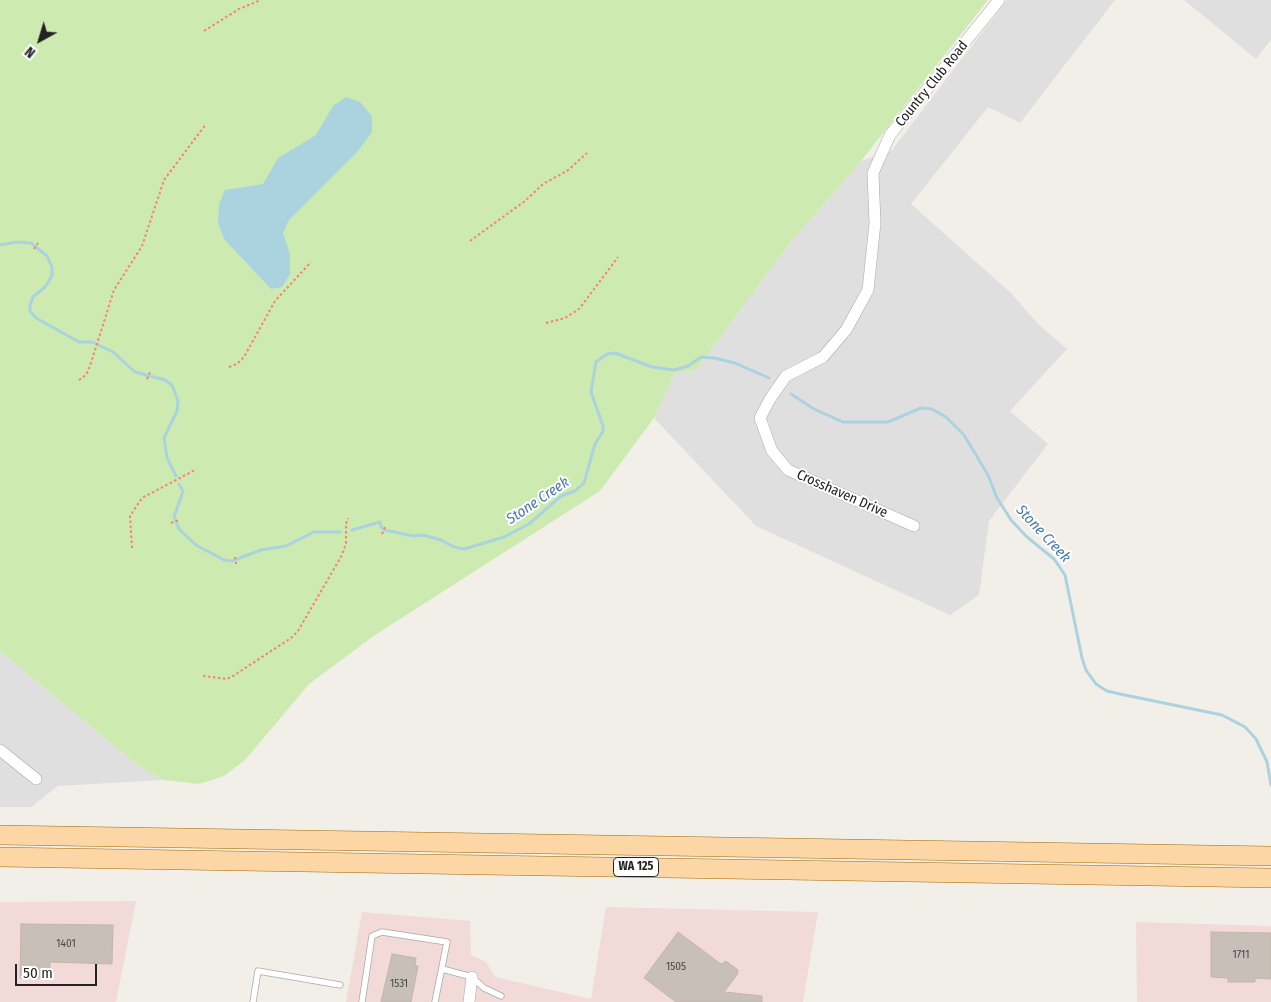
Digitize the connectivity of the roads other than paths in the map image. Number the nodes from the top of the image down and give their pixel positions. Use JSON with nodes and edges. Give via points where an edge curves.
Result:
{"nodes":[{"id":1,"x":999,"y":0,"type":"edge"},
{"id":2,"x":873,"y":173,"type":"joint"},
{"id":3,"x":914,"y":526,"type":"dead end"},
{"id":4,"x":0,"y":750,"type":"edge"},
{"id":5,"x":36,"y":779,"type":"dead end"},
{"id":6,"x":0,"y":835,"type":"edge"},
{"id":7,"x":1271,"y":856,"type":"edge"},
{"id":8,"x":0,"y":857,"type":"edge"},
{"id":9,"x":1271,"y":878,"type":"edge"},
{"id":10,"x":442,"y":969,"type":"junction"},
{"id":11,"x":472,"y":977,"type":"junction"},
{"id":12,"x":340,"y":985,"type":"dead end"},
{"id":13,"x":500,"y":996,"type":"dead end"},
{"id":14,"x":253,"y":1002,"type":"edge"},
{"id":15,"x":362,"y":1002,"type":"edge"},
{"id":16,"x":436,"y":1002,"type":"edge"},
{"id":17,"x":469,"y":1002,"type":"edge"}],
"edges":[{"from":1,"to":2,"type":"street","name":"Country Club Road","via":[[890,135]]},
{"from":2,"to":3,"type":"street","name":"Crosshaven Drive","via":[[875,223],[868,290],[846,330],[823,357],[786,376],[760,418],[772,451],[788,470]]},
{"from":4,"to":5,"type":"street"},
{"from":6,"to":7,"type":"main road","number":"WA 125"},
{"from":8,"to":9,"type":"main road","number":"WA 125"},
{"from":10,"to":11,"type":"lane"},
{"from":10,"to":15,"type":"lane","via":[[447,942],[382,932],[372,936]]},
{"from":10,"to":16,"type":"lane"},
{"from":11,"to":13,"type":"lane"},
{"from":11,"to":17,"type":"street"},
{"from":12,"to":14,"type":"lane","via":[[258,971]]}]}
